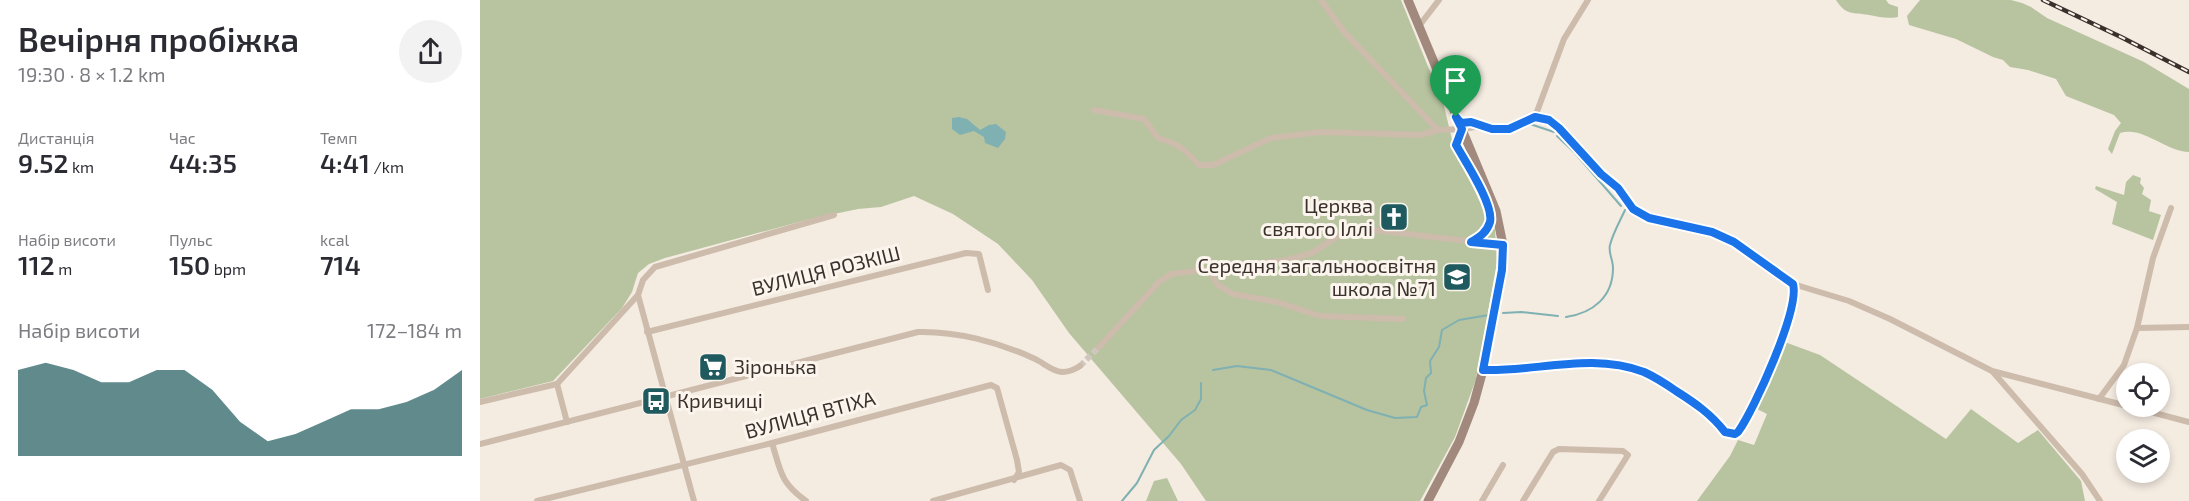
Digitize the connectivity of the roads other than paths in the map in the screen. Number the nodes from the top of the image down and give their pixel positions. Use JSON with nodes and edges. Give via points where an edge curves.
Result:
{"nodes":[{"id":1,"x":1321,"y":0,"type":"edge"},
{"id":2,"x":1408,"y":0,"type":"edge"},
{"id":3,"x":1439,"y":0,"type":"edge"},
{"id":4,"x":1588,"y":0,"type":"edge"},
{"id":5,"x":1419,"y":26,"type":"junction"},
{"id":6,"x":1094,"y":110,"type":"dead end"},
{"id":7,"x":1456,"y":117,"type":"junction"},
{"id":8,"x":1535,"y":117,"type":"junction"},
{"id":9,"x":1483,"y":127,"type":"junction"},
{"id":10,"x":1462,"y":129,"type":"junction"},
{"id":11,"x":1438,"y":130,"type":"junction"},
{"id":12,"x":1469,"y":147,"type":"junction"},
{"id":13,"x":2171,"y":208,"type":"dead end"},
{"id":14,"x":834,"y":215,"type":"dead end"},
{"id":15,"x":1471,"y":242,"type":"junction"},
{"id":16,"x":1503,"y":245,"type":"junction"},
{"id":17,"x":1210,"y":269,"type":"junction"},
{"id":18,"x":1793,"y":284,"type":"junction"},
{"id":19,"x":988,"y":290,"type":"dead end"},
{"id":20,"x":638,"y":296,"type":"junction"},
{"id":21,"x":1403,"y":319,"type":"dead end"},
{"id":22,"x":2189,"y":327,"type":"edge"},
{"id":23,"x":2137,"y":328,"type":"junction"},
{"id":24,"x":647,"y":332,"type":"junction"},
{"id":25,"x":1099,"y":348,"type":"tunnel mouth"},
{"id":26,"x":1080,"y":366,"type":"tunnel mouth"},
{"id":27,"x":1483,"y":370,"type":"junction"},
{"id":28,"x":1992,"y":370,"type":"junction"},
{"id":29,"x":557,"y":384,"type":"junction"},
{"id":30,"x":664,"y":396,"type":"junction"},
{"id":31,"x":2099,"y":399,"type":"junction"},
{"id":32,"x":480,"y":402,"type":"edge"},
{"id":33,"x":2116,"y":403,"type":"edge"},
{"id":34,"x":2170,"y":417,"type":"edge"},
{"id":35,"x":567,"y":422,"type":"junction"},
{"id":36,"x":2189,"y":422,"type":"edge"},
{"id":37,"x":772,"y":443,"type":"junction"},
{"id":38,"x":480,"y":444,"type":"edge"},
{"id":39,"x":683,"y":464,"type":"junction"},
{"id":40,"x":1503,"y":465,"type":"dead end"},
{"id":41,"x":1014,"y":480,"type":"junction"},
{"id":42,"x":537,"y":501,"type":"edge"},
{"id":43,"x":693,"y":501,"type":"edge"},
{"id":44,"x":806,"y":501,"type":"edge"},
{"id":45,"x":933,"y":501,"type":"edge"},
{"id":46,"x":1080,"y":501,"type":"edge"},
{"id":47,"x":1428,"y":501,"type":"edge"},
{"id":48,"x":1482,"y":501,"type":"edge"},
{"id":49,"x":1523,"y":501,"type":"edge"},
{"id":50,"x":1599,"y":501,"type":"edge"},
{"id":51,"x":2100,"y":501,"type":"edge"}],
"edges":[{"from":1,"to":11,"type":"street","via":[[1352,41]]},
{"from":2,"to":5,"type":"main road"},
{"from":3,"to":5,"type":"street"},
{"from":4,"to":8,"type":"street","via":[[1564,39]]},
{"from":5,"to":7,"type":"main road"},
{"from":6,"to":11,"type":"street","via":[[1144,119],[1158,138],[1184,150],[1198,165],[1213,165],[1279,137],[1322,132],[1420,135]]},
{"from":7,"to":9,"type":"main road","via":[[1461,123]]},
{"from":7,"to":10,"type":"main road"},
{"from":8,"to":9,"type":"street","via":[[1509,129]]},
{"from":8,"to":18,"type":"street","via":[[1549,120],[1559,128],[1618,188],[1633,209],[1649,218],[1712,232],[1734,242]]},
{"from":9,"to":10,"type":"street"},
{"from":9,"to":12,"type":"main road","via":[[1471,135]]},
{"from":10,"to":11,"type":"street"},
{"from":10,"to":12,"type":"main road"},
{"from":10,"to":15,"type":"street","via":[[1456,145],[1490,217],[1482,236]]},
{"from":12,"to":16,"type":"main road","via":[[1496,211]]},
{"from":13,"to":23,"type":"street","via":[[2153,258]]},
{"from":14,"to":20,"type":"street","via":[[662,263],[648,272]]},
{"from":15,"to":16,"type":"street"},
{"from":15,"to":17,"type":"street","via":[[1355,228],[1312,253],[1287,260]]},
{"from":16,"to":27,"type":"main road"},
{"from":17,"to":21,"type":"street","via":[[1218,285],[1233,294],[1277,302],[1320,316]]},
{"from":17,"to":25,"type":"street","via":[[1165,277]]},
{"from":18,"to":27,"type":"street","via":[[1785,330],[1762,386],[1735,434],[1725,432],[1696,403],[1630,368],[1566,363]]},
{"from":18,"to":28,"type":"street","via":[[1849,301]]},
{"from":19,"to":24,"type":"street","name":"ВУЛИЦЯ РОЗКІШ","via":[[979,254],[966,253]]},
{"from":20,"to":24,"type":"street"},
{"from":20,"to":29,"type":"street"},
{"from":22,"to":23,"type":"street"},
{"from":23,"to":31,"type":"street","via":[[2124,365]]},
{"from":24,"to":30,"type":"street"},
{"from":26,"to":30,"type":"street","via":[[1060,372],[991,343],[918,332]]},
{"from":27,"to":47,"type":"main road","via":[[1459,442]]},
{"from":28,"to":31,"type":"street"},
{"from":28,"to":51,"type":"street","via":[[2082,474]]},
{"from":29,"to":32,"type":"street"},
{"from":29,"to":35,"type":"street"},
{"from":30,"to":35,"type":"street"},
{"from":30,"to":39,"type":"street"},
{"from":31,"to":33,"type":"street"},
{"from":34,"to":36,"type":"street"},
{"from":35,"to":38,"type":"street"},
{"from":37,"to":39,"type":"street","name":"ВУЛИЦЯ ВТІХА"},
{"from":37,"to":41,"type":"street","name":"ВУЛИЦЯ ВТІХА","via":[[993,385],[1017,460],[1019,472]]},
{"from":37,"to":44,"type":"street","via":[[783,479]]},
{"from":39,"to":42,"type":"street","name":"ВУЛИЦЯ ВТІХА"},
{"from":39,"to":43,"type":"street"},
{"from":40,"to":48,"type":"street"},
{"from":41,"to":45,"type":"street"},
{"from":41,"to":46,"type":"street","via":[[1060,465],[1070,470]]},
{"from":49,"to":50,"type":"street","via":[[1553,452],[1623,451],[1628,455]]}]}
